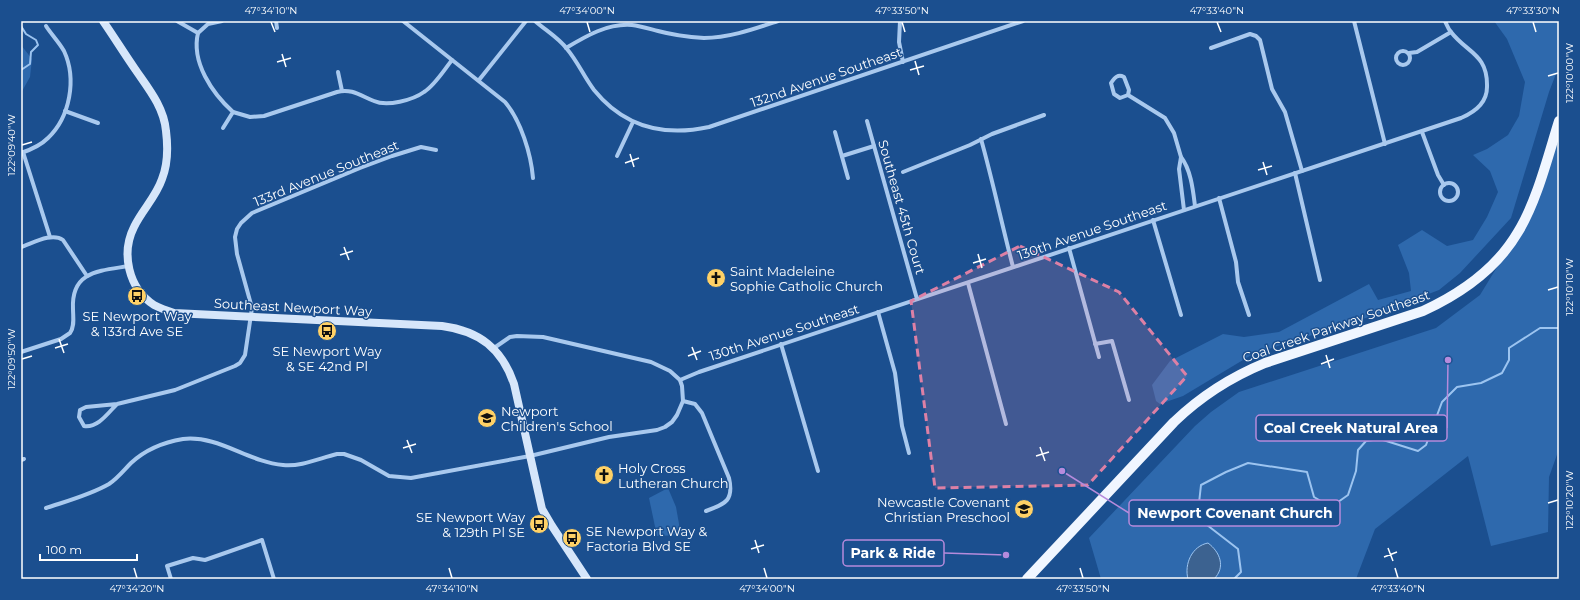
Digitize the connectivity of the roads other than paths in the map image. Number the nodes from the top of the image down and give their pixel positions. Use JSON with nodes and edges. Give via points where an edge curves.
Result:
{"nodes":[{"id":1,"x":103,"y":21,"type":"edge"},
{"id":2,"x":177,"y":21,"type":"edge"},
{"id":3,"x":222,"y":21,"type":"edge"},
{"id":4,"x":276,"y":21,"type":"edge"},
{"id":5,"x":403,"y":21,"type":"edge"},
{"id":6,"x":526,"y":21,"type":"edge"},
{"id":7,"x":535,"y":21,"type":"edge"},
{"id":8,"x":778,"y":21,"type":"edge"},
{"id":9,"x":900,"y":21,"type":"edge"},
{"id":10,"x":1023,"y":21,"type":"edge"},
{"id":11,"x":1354,"y":21,"type":"edge"},
{"id":12,"x":1445,"y":21,"type":"edge"},
{"id":13,"x":631,"y":23,"type":"edge"},
{"id":14,"x":46,"y":26,"type":"dead end"},
{"id":15,"x":277,"y":28,"type":"dead end"},
{"id":16,"x":1451,"y":32,"type":"junction"},
{"id":17,"x":198,"y":33,"type":"junction"},
{"id":18,"x":566,"y":48,"type":"junction"},
{"id":19,"x":1211,"y":48,"type":"dead end"},
{"id":20,"x":1409,"y":53,"type":"dead end"},
{"id":21,"x":452,"y":60,"type":"junction"},
{"id":22,"x":903,"y":62,"type":"junction"},
{"id":23,"x":338,"y":72,"type":"dead end"},
{"id":24,"x":479,"y":80,"type":"junction"},
{"id":25,"x":342,"y":91,"type":"junction"},
{"id":26,"x":1128,"y":95,"type":"junction"},
{"id":27,"x":65,"y":111,"type":"junction"},
{"id":28,"x":233,"y":112,"type":"junction"},
{"id":29,"x":1044,"y":115,"type":"dead end"},
{"id":30,"x":1559,"y":120,"type":"edge"},
{"id":31,"x":867,"y":121,"type":"dead end"},
{"id":32,"x":633,"y":122,"type":"junction"},
{"id":33,"x":98,"y":123,"type":"dead end"},
{"id":34,"x":223,"y":128,"type":"dead end"},
{"id":35,"x":835,"y":132,"type":"dead end"},
{"id":36,"x":1422,"y":132,"type":"junction"},
{"id":37,"x":981,"y":139,"type":"junction"},
{"id":38,"x":1385,"y":144,"type":"junction"},
{"id":39,"x":874,"y":146,"type":"junction"},
{"id":40,"x":436,"y":150,"type":"dead end"},
{"id":41,"x":22,"y":153,"type":"edge"},
{"id":42,"x":617,"y":156,"type":"dead end"},
{"id":43,"x":842,"y":156,"type":"junction"},
{"id":44,"x":1181,"y":157,"type":"junction"},
{"id":45,"x":1302,"y":171,"type":"junction"},
{"id":46,"x":903,"y":172,"type":"dead end"},
{"id":47,"x":1295,"y":173,"type":"junction"},
{"id":48,"x":534,"y":178,"type":"dead end"},
{"id":49,"x":848,"y":178,"type":"dead end"},
{"id":50,"x":1444,"y":185,"type":"junction"},
{"id":51,"x":1219,"y":198,"type":"junction"},
{"id":52,"x":1195,"y":206,"type":"junction"},
{"id":53,"x":1184,"y":210,"type":"junction"},
{"id":54,"x":1153,"y":220,"type":"junction"},
{"id":55,"x":50,"y":237,"type":"junction"},
{"id":56,"x":21,"y":247,"type":"edge"},
{"id":57,"x":1069,"y":248,"type":"junction"},
{"id":58,"x":129,"y":266,"type":"junction"},
{"id":59,"x":1013,"y":267,"type":"junction"},
{"id":60,"x":87,"y":276,"type":"junction"},
{"id":61,"x":1320,"y":280,"type":"dead end"},
{"id":62,"x":968,"y":283,"type":"junction"},
{"id":63,"x":918,"y":299,"type":"junction"},
{"id":64,"x":878,"y":312,"type":"junction"},
{"id":65,"x":1180,"y":314,"type":"dead end"},
{"id":66,"x":1249,"y":315,"type":"dead end"},
{"id":67,"x":251,"y":318,"type":"junction"},
{"id":68,"x":781,"y":344,"type":"junction"},
{"id":69,"x":1095,"y":344,"type":"junction"},
{"id":70,"x":494,"y":348,"type":"junction"},
{"id":71,"x":21,"y":352,"type":"edge"},
{"id":72,"x":1099,"y":357,"type":"dead end"},
{"id":73,"x":680,"y":380,"type":"junction"},
{"id":74,"x":1129,"y":400,"type":"dead end"},
{"id":75,"x":683,"y":401,"type":"junction"},
{"id":76,"x":117,"y":404,"type":"junction"},
{"id":77,"x":1006,"y":424,"type":"dead end"},
{"id":78,"x":909,"y":453,"type":"dead end"},
{"id":79,"x":530,"y":456,"type":"junction"},
{"id":80,"x":818,"y":471,"type":"dead end"},
{"id":81,"x":46,"y":508,"type":"dead end"},
{"id":82,"x":706,"y":511,"type":"dead end"},
{"id":83,"x":578,"y":566,"type":"junction"},
{"id":84,"x":171,"y":579,"type":"edge"},
{"id":85,"x":274,"y":579,"type":"edge"},
{"id":86,"x":587,"y":579,"type":"edge"},
{"id":87,"x":593,"y":579,"type":"edge"},
{"id":88,"x":1027,"y":579,"type":"edge"}],
"edges":[{"from":1,"to":58,"type":"main road","name":"Southeast Newport Way","via":[[160,107],[166,129],[167,155],[162,178],[130,237]]},
{"from":2,"to":17,"type":"street"},
{"from":3,"to":17,"type":"street","via":[[208,24]]},
{"from":4,"to":15,"type":"street"},
{"from":5,"to":21,"type":"street"},
{"from":6,"to":24,"type":"street"},
{"from":7,"to":18,"type":"street","name":"132nd Avenue Southeast"},
{"from":8,"to":13,"type":"street","via":[[742,33],[705,38],[684,36]]},
{"from":9,"to":22,"type":"street","via":[[899,42]]},
{"from":10,"to":22,"type":"street","name":"132nd Avenue Southeast"},
{"from":11,"to":38,"type":"street"},
{"from":12,"to":16,"type":"street"},
{"from":13,"to":18,"type":"street","via":[[593,32]]},
{"from":14,"to":27,"type":"street","via":[[63,50],[67,61],[70,86]]},
{"from":16,"to":20,"type":"street","via":[[1417,52]]},
{"from":16,"to":36,"type":"street","name":"130th Avenue Southeast","via":[[1477,55],[1482,63],[1488,78],[1486,95],[1479,107],[1461,118]]},
{"from":17,"to":28,"type":"street","via":[[195,48],[199,62],[210,84]]},
{"from":18,"to":32,"type":"street","name":"132nd Avenue Southeast","via":[[605,102]]},
{"from":19,"to":45,"type":"street","via":[[1250,34],[1260,40],[1272,89],[1285,112]]},
{"from":21,"to":24,"type":"street"},
{"from":21,"to":25,"type":"street","via":[[424,93],[398,102],[379,103],[353,91]]},
{"from":22,"to":32,"type":"street","name":"132nd Avenue Southeast","via":[[703,129],[665,131]]},
{"from":23,"to":25,"type":"street"},
{"from":24,"to":48,"type":"street","via":[[505,102],[516,117]]},
{"from":25,"to":28,"type":"street","via":[[264,116],[250,117]]},
{"from":26,"to":26,"type":"street","via":[[1129,90],[1124,77],[1115,78],[1111,83],[1114,94],[1120,98]]},
{"from":26,"to":44,"type":"street","via":[[1165,118],[1174,133]]},
{"from":27,"to":33,"type":"street"},
{"from":27,"to":41,"type":"street","via":[[47,139]]},
{"from":28,"to":34,"type":"street"},
{"from":29,"to":37,"type":"street"},
{"from":30,"to":88,"type":"main road","name":"Coal Creek Parkway Southeast","via":[[1521,227],[1504,252],[1471,283],[1439,304],[1423,311],[1265,363],[1210,392],[1174,422]]},
{"from":31,"to":39,"type":"street","name":"Southeast 45th Court"},
{"from":32,"to":42,"type":"street"},
{"from":35,"to":43,"type":"street"},
{"from":36,"to":38,"type":"street","name":"130th Avenue Southeast"},
{"from":36,"to":50,"type":"street"},
{"from":37,"to":46,"type":"street"},
{"from":37,"to":59,"type":"street"},
{"from":38,"to":45,"type":"street","name":"130th Avenue Southeast"},
{"from":39,"to":43,"type":"street"},
{"from":39,"to":63,"type":"street","name":"Southeast 45th Court"},
{"from":40,"to":67,"type":"street","name":"133rd Avenue Southeast","via":[[421,147],[379,161],[252,213],[241,223],[235,237],[237,254],[252,308]]},
{"from":41,"to":55,"type":"street"},
{"from":43,"to":49,"type":"street"},
{"from":44,"to":52,"type":"street","via":[[1191,182]]},
{"from":44,"to":53,"type":"street","via":[[1179,169]]},
{"from":45,"to":47,"type":"street","name":"130th Avenue Southeast"},
{"from":47,"to":51,"type":"street","name":"130th Avenue Southeast"},
{"from":47,"to":61,"type":"street"},
{"from":50,"to":50,"type":"street","via":[[1440,192],[1442,197],[1448,201],[1454,199],[1457,192],[1455,186]]},
{"from":51,"to":52,"type":"street","name":"130th Avenue Southeast"},
{"from":51,"to":66,"type":"street","via":[[1236,262],[1238,282]]},
{"from":52,"to":53,"type":"street","name":"130th Avenue Southeast"},
{"from":53,"to":54,"type":"street","name":"130th Avenue Southeast"},
{"from":54,"to":57,"type":"street","name":"130th Avenue Southeast"},
{"from":54,"to":65,"type":"street"},
{"from":55,"to":56,"type":"street"},
{"from":55,"to":60,"type":"street","via":[[55,236],[63,240]]},
{"from":57,"to":59,"type":"street","name":"130th Avenue Southeast"},
{"from":57,"to":69,"type":"street"},
{"from":58,"to":60,"type":"street"},
{"from":58,"to":67,"type":"main road","name":"Southeast Newport Way","via":[[133,281],[139,290],[155,305],[166,310],[182,314]]},
{"from":59,"to":62,"type":"street","name":"130th Avenue Southeast"},
{"from":60,"to":71,"type":"street","via":[[74,291],[74,321],[70,334]]},
{"from":62,"to":63,"type":"street","name":"130th Avenue Southeast"},
{"from":62,"to":77,"type":"street"},
{"from":63,"to":64,"type":"street","name":"130th Avenue Southeast"},
{"from":64,"to":68,"type":"street","name":"130th Avenue Southeast"},
{"from":64,"to":78,"type":"street","via":[[895,373],[902,426]]},
{"from":67,"to":70,"type":"main road","name":"Southeast Newport Way","via":[[449,327],[473,334]]},
{"from":67,"to":76,"type":"street","via":[[245,355],[240,364],[175,390]]},
{"from":68,"to":73,"type":"street","name":"130th Avenue Southeast"},
{"from":68,"to":80,"type":"street"},
{"from":69,"to":72,"type":"street"},
{"from":69,"to":74,"type":"street","via":[[1112,341]]},
{"from":70,"to":73,"type":"street","via":[[503,341],[517,336],[543,337],[651,362],[670,371]]},
{"from":70,"to":79,"type":"main road","name":"Southeast Newport Way","via":[[503,359],[514,384]]},
{"from":73,"to":75,"type":"street"},
{"from":75,"to":79,"type":"street","via":[[678,415],[665,427],[590,441]]},
{"from":75,"to":82,"type":"street","via":[[695,404],[702,413],[731,486],[726,501]]},
{"from":76,"to":76,"type":"street","via":[[90,427],[84,426],[79,417],[80,410],[86,407]]},
{"from":79,"to":81,"type":"street","via":[[400,478],[389,476],[344,454],[284,465],[253,458],[210,441],[185,439],[166,443],[144,454],[110,483],[97,490]]},
{"from":79,"to":83,"type":"main road","name":"Southeast Newport Way","via":[[542,510]]},
{"from":83,"to":86,"type":"main road","name":"Southeast Newport Way"},
{"from":83,"to":87,"type":"main road"},
{"from":84,"to":85,"type":"street","via":[[168,566],[193,558],[205,560],[262,540]]}]}
